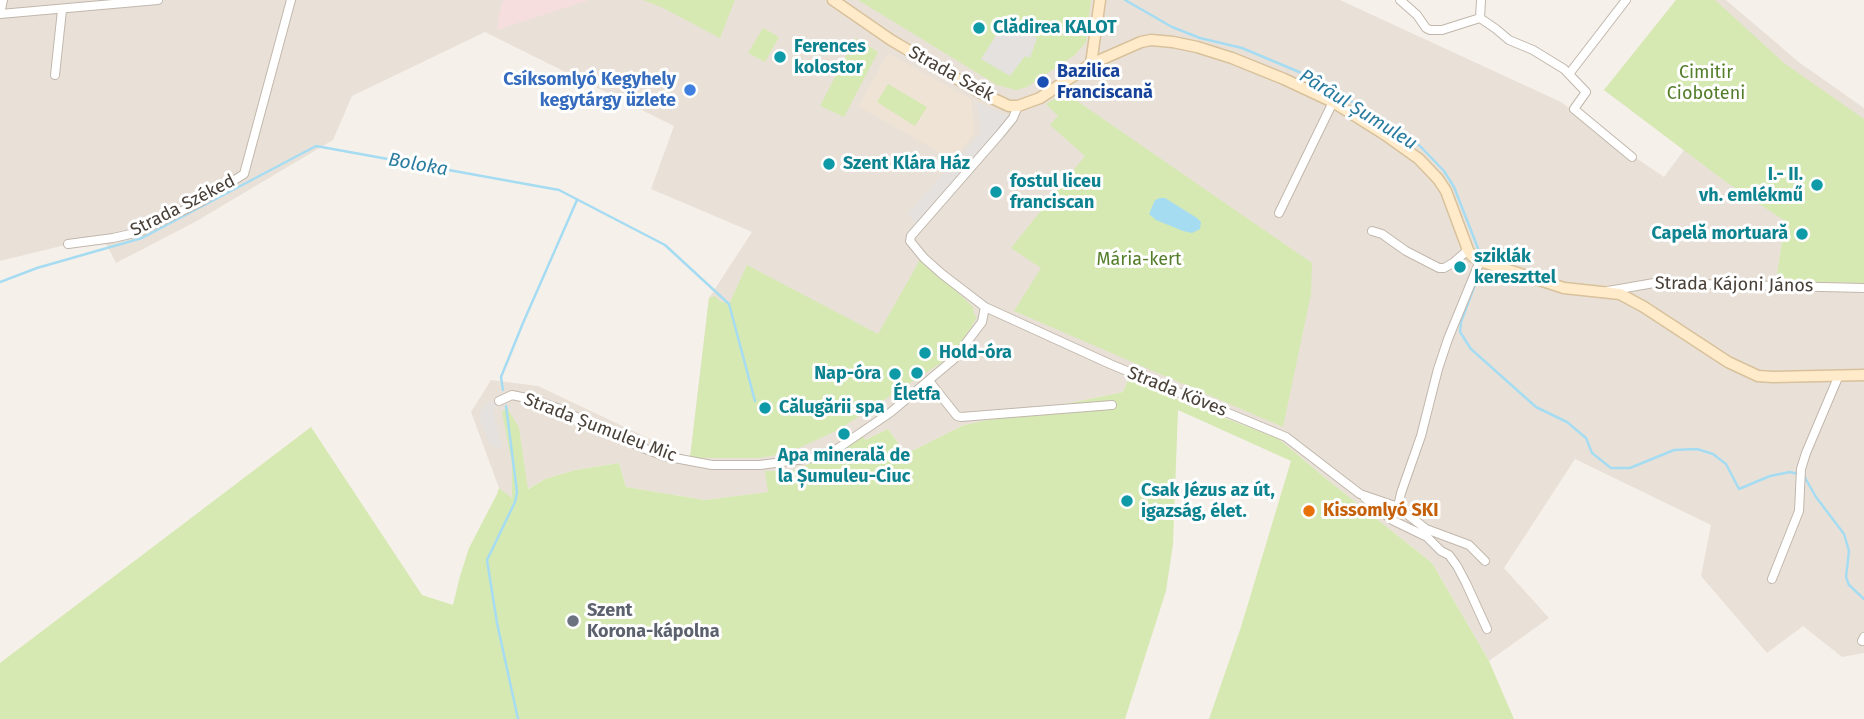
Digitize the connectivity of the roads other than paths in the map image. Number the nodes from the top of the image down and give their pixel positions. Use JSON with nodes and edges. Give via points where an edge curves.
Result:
{"nodes":[{"id":1,"x":3,"y":0,"type":"edge"},
{"id":2,"x":158,"y":0,"type":"edge"},
{"id":3,"x":291,"y":0,"type":"edge"},
{"id":4,"x":833,"y":0,"type":"edge"},
{"id":5,"x":1100,"y":0,"type":"edge"},
{"id":6,"x":1400,"y":0,"type":"edge"},
{"id":7,"x":1480,"y":0,"type":"edge"},
{"id":8,"x":1626,"y":0,"type":"edge"},
{"id":9,"x":62,"y":10,"type":"junction"},
{"id":10,"x":0,"y":14,"type":"edge"},
{"id":11,"x":1480,"y":18,"type":"junction"},
{"id":12,"x":1091,"y":64,"type":"junction"},
{"id":13,"x":1569,"y":74,"type":"junction"},
{"id":14,"x":55,"y":75,"type":"dead end"},
{"id":15,"x":1333,"y":102,"type":"junction"},
{"id":16,"x":1018,"y":106,"type":"junction"},
{"id":17,"x":1632,"y":157,"type":"dead end"},
{"id":18,"x":1279,"y":213,"type":"dead end"},
{"id":19,"x":1372,"y":231,"type":"dead end"},
{"id":20,"x":68,"y":244,"type":"dead end"},
{"id":21,"x":1468,"y":250,"type":"junction"},
{"id":22,"x":1483,"y":262,"type":"junction"},
{"id":23,"x":1864,"y":288,"type":"edge"},
{"id":24,"x":1605,"y":291,"type":"junction"},
{"id":25,"x":985,"y":307,"type":"junction"},
{"id":26,"x":1839,"y":375,"type":"junction"},
{"id":27,"x":1864,"y":375,"type":"edge"},
{"id":28,"x":929,"y":381,"type":"junction"},
{"id":29,"x":499,"y":401,"type":"dead end"},
{"id":30,"x":1112,"y":405,"type":"dead end"},
{"id":31,"x":1360,"y":494,"type":"junction"},
{"id":32,"x":1398,"y":508,"type":"junction"},
{"id":33,"x":1446,"y":538,"type":"junction"},
{"id":34,"x":1441,"y":551,"type":"junction"},
{"id":35,"x":1485,"y":561,"type":"dead end"},
{"id":36,"x":1772,"y":579,"type":"dead end"},
{"id":37,"x":1487,"y":629,"type":"dead end"}],
"edges":[{"from":1,"to":10,"type":"street"},
{"from":2,"to":9,"type":"street"},
{"from":3,"to":20,"type":"street","name":"Strada Széked","via":[[244,174],[139,232]]},
{"from":4,"to":16,"type":"street","name":"Strada Szék","via":[[970,87]]},
{"from":5,"to":12,"type":"street"},
{"from":6,"to":11,"type":"street","via":[[1430,30]]},
{"from":7,"to":11,"type":"street"},
{"from":8,"to":13,"type":"street"},
{"from":9,"to":10,"type":"street"},
{"from":9,"to":14,"type":"street"},
{"from":11,"to":13,"type":"street"},
{"from":12,"to":15,"type":"street","name":"Strada Kájoni János","via":[[1141,42],[1173,42],[1258,68]]},
{"from":12,"to":16,"type":"street","via":[[1041,98]]},
{"from":13,"to":17,"type":"street","via":[[1586,92],[1574,109]]},
{"from":15,"to":18,"type":"street"},
{"from":15,"to":21,"type":"street","name":"Strada Kájoni János","via":[[1429,168],[1450,198]]},
{"from":16,"to":25,"type":"street","via":[[1013,118],[910,241],[942,274]]},
{"from":19,"to":21,"type":"street","via":[[1439,268]]},
{"from":21,"to":22,"type":"street","name":"Strada Kájoni János"},
{"from":22,"to":24,"type":"street","name":"Strada Kájoni János","via":[[1564,288]]},
{"from":22,"to":32,"type":"street","via":[[1447,339]]},
{"from":23,"to":24,"type":"street","name":"Strada Kájoni János","via":[[1654,283]]},
{"from":24,"to":26,"type":"street","name":"Strada Kájoni János","via":[[1632,299],[1728,362],[1758,376]]},
{"from":25,"to":28,"type":"street","name":"Strada Șumuleu Mic","via":[[974,334]]},
{"from":25,"to":31,"type":"street","name":"Strada Köves","via":[[1286,437]]},
{"from":26,"to":27,"type":"street","name":"Strada Kájoni János"},
{"from":26,"to":36,"type":"street","via":[[1801,469],[1799,511]]},
{"from":28,"to":29,"type":"street","name":"Strada Șumuleu Mic","via":[[837,449],[812,458],[742,466],[664,456],[531,399],[512,395]]},
{"from":28,"to":30,"type":"street","via":[[961,417]]},
{"from":31,"to":32,"type":"street","name":"Strada Köves"},
{"from":31,"to":34,"type":"street","name":"Strada Köves"},
{"from":32,"to":33,"type":"street","name":"Strada Köves"},
{"from":33,"to":34,"type":"street"},
{"from":33,"to":35,"type":"street","name":"Strada Köves","via":[[1469,545]]},
{"from":34,"to":37,"type":"street","name":"Strada Köves","via":[[1458,566]]}]}
